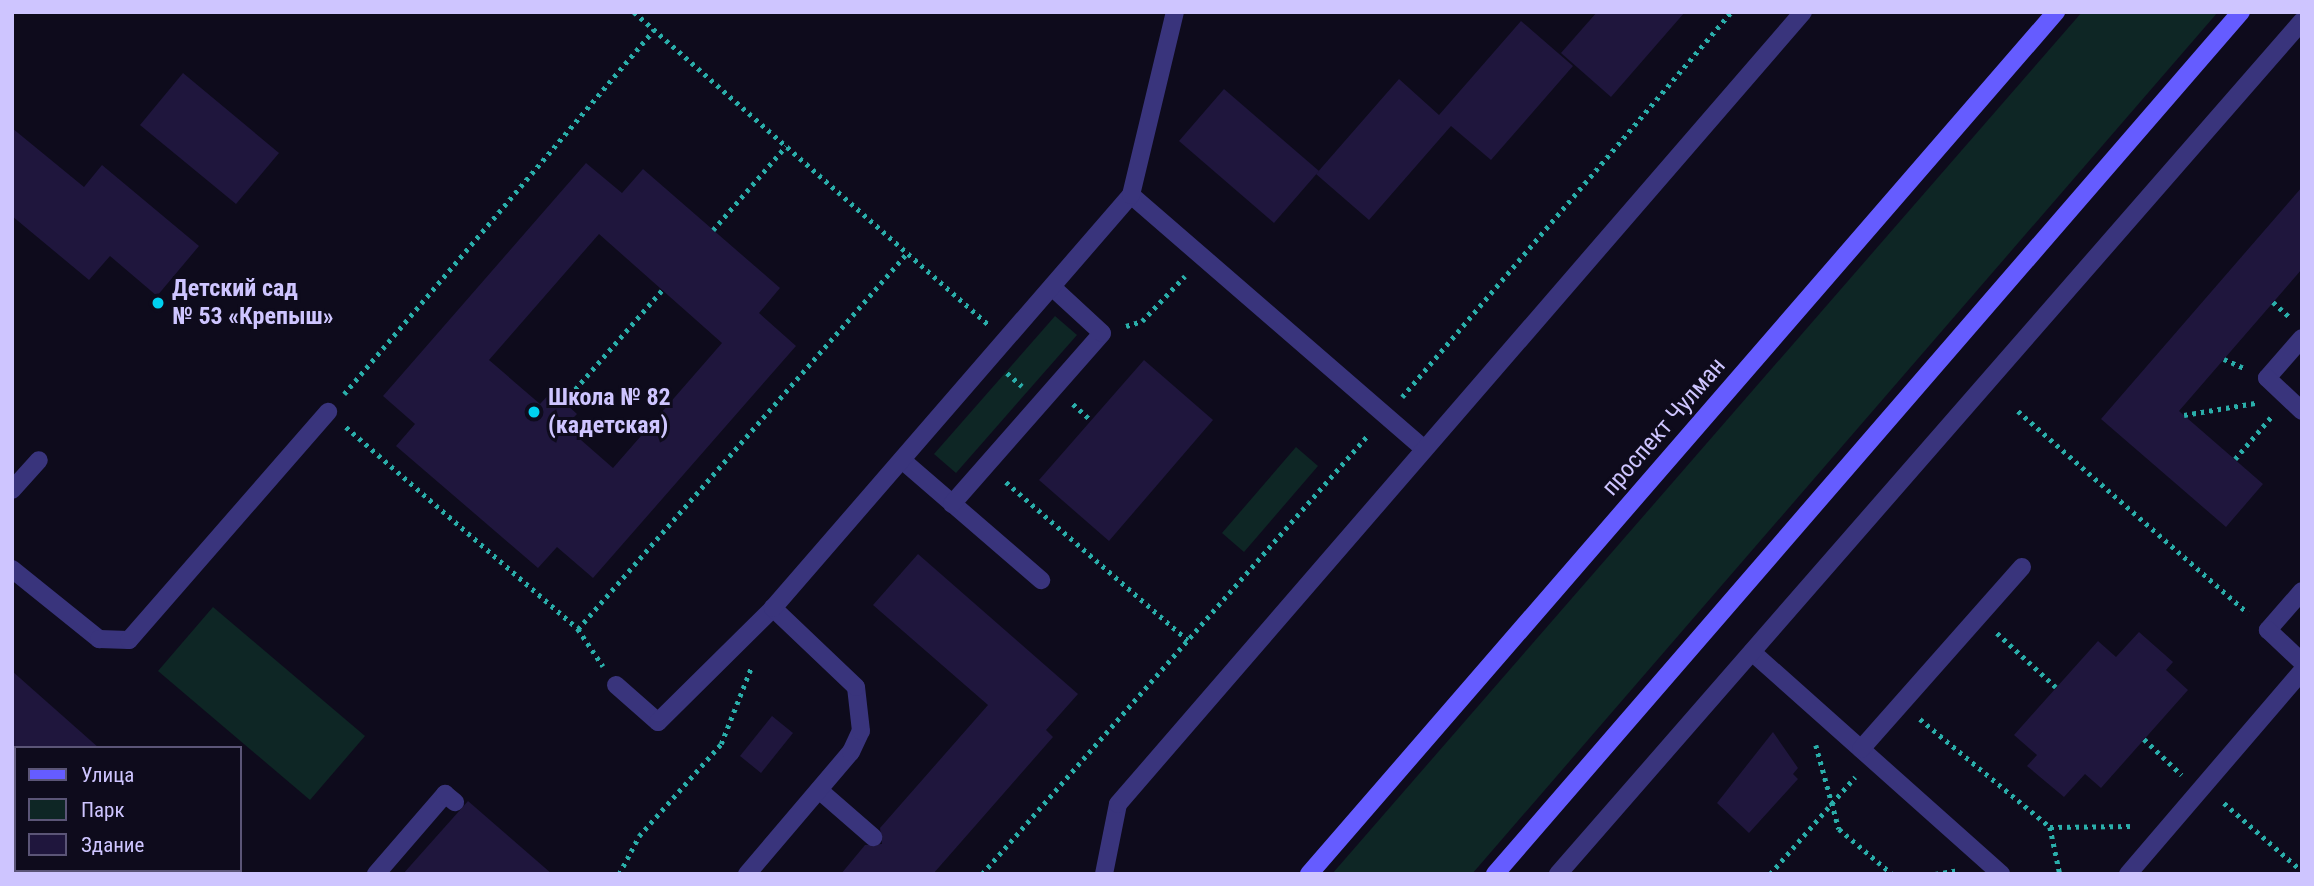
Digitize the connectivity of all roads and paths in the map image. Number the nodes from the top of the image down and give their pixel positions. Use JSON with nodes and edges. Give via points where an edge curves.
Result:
{"nodes":[{"id":1,"x":634,"y":12,"type":"edge"},
{"id":2,"x":1175,"y":12,"type":"edge"},
{"id":3,"x":1731,"y":12,"type":"edge"},
{"id":4,"x":1803,"y":12,"type":"edge"},
{"id":5,"x":2056,"y":12,"type":"edge"},
{"id":6,"x":2241,"y":12,"type":"edge"},
{"id":7,"x":2302,"y":21,"type":"edge"},
{"id":8,"x":654,"y":30,"type":"junction"},
{"id":9,"x":786,"y":146,"type":"junction"},
{"id":10,"x":1131,"y":195,"type":"junction"},
{"id":11,"x":713,"y":230,"type":"dead end"},
{"id":12,"x":907,"y":253,"type":"junction"},
{"id":13,"x":1202,"y":257,"type":"junction"},
{"id":14,"x":1052,"y":287,"type":"junction"},
{"id":15,"x":662,"y":290,"type":"dead end"},
{"id":16,"x":1102,"y":333,"type":"junction"},
{"id":17,"x":2302,"y":338,"type":"edge"},
{"id":18,"x":1006,"y":340,"type":"junction"},
{"id":19,"x":990,"y":358,"type":"junction"},
{"id":20,"x":2287,"y":398,"type":"junction"},
{"id":21,"x":564,"y":402,"type":"dead end"},
{"id":22,"x":1041,"y":402,"type":"junction"},
{"id":23,"x":2018,"y":411,"type":"dead end"},
{"id":24,"x":2302,"y":411,"type":"edge"},
{"id":25,"x":328,"y":412,"type":"junction"},
{"id":26,"x":1387,"y":414,"type":"junction"},
{"id":27,"x":2184,"y":415,"type":"dead end"},
{"id":28,"x":1423,"y":448,"type":"junction"},
{"id":29,"x":2235,"y":459,"type":"dead end"},
{"id":30,"x":39,"y":460,"type":"dead end"},
{"id":31,"x":902,"y":460,"type":"junction"},
{"id":32,"x":986,"y":465,"type":"junction"},
{"id":33,"x":12,"y":491,"type":"edge"},
{"id":34,"x":952,"y":504,"type":"junction"},
{"id":35,"x":2022,"y":567,"type":"dead end"},
{"id":36,"x":12,"y":569,"type":"edge"},
{"id":37,"x":1041,"y":580,"type":"dead end"},
{"id":38,"x":2302,"y":591,"type":"edge"},
{"id":39,"x":773,"y":608,"type":"junction"},
{"id":40,"x":1979,"y":616,"type":"junction"},
{"id":41,"x":578,"y":629,"type":"junction"},
{"id":42,"x":2268,"y":630,"type":"junction"},
{"id":43,"x":1188,"y":640,"type":"junction"},
{"id":44,"x":1752,"y":652,"type":"junction"},
{"id":45,"x":754,"y":658,"type":"dead end"},
{"id":46,"x":2302,"y":662,"type":"edge"},
{"id":47,"x":2302,"y":671,"type":"edge"},
{"id":48,"x":616,"y":685,"type":"joint"},
{"id":49,"x":2056,"y":687,"type":"dead end"},
{"id":50,"x":1803,"y":696,"type":"junction"},
{"id":51,"x":1901,"y":703,"type":"junction"},
{"id":52,"x":2144,"y":739,"type":"dead end"},
{"id":53,"x":1867,"y":753,"type":"junction"},
{"id":54,"x":2202,"y":789,"type":"junction"},
{"id":55,"x":819,"y":790,"type":"junction"},
{"id":56,"x":455,"y":802,"type":"dead end"},
{"id":57,"x":1832,"y":803,"type":"junction"},
{"id":58,"x":2170,"y":825,"type":"junction"},
{"id":59,"x":2050,"y":827,"type":"junction"},
{"id":60,"x":873,"y":837,"type":"dead end"},
{"id":61,"x":2302,"y":872,"type":"edge"},
{"id":62,"x":376,"y":874,"type":"edge"},
{"id":63,"x":619,"y":874,"type":"edge"},
{"id":64,"x":747,"y":874,"type":"edge"},
{"id":65,"x":982,"y":874,"type":"edge"},
{"id":66,"x":1104,"y":874,"type":"edge"},
{"id":67,"x":1309,"y":874,"type":"edge"},
{"id":68,"x":1495,"y":874,"type":"edge"},
{"id":69,"x":1558,"y":874,"type":"edge"},
{"id":70,"x":1770,"y":874,"type":"edge"},
{"id":71,"x":1892,"y":874,"type":"edge"},
{"id":72,"x":2001,"y":874,"type":"edge"},
{"id":73,"x":2060,"y":874,"type":"edge"},
{"id":74,"x":2128,"y":874,"type":"edge"}],
"edges":[{"from":1,"to":8,"type":"path"},
{"from":2,"to":10,"type":"street"},
{"from":3,"to":26,"type":"path"},
{"from":4,"to":28,"type":"street"},
{"from":5,"to":67,"type":"main road","name":"проспект Чулман"},
{"from":6,"to":68,"type":"main road"},
{"from":7,"to":44,"type":"street"},
{"from":8,"to":9,"type":"path"},
{"from":8,"to":25,"type":"path"},
{"from":9,"to":11,"type":"path"},
{"from":9,"to":12,"type":"path"},
{"from":10,"to":13,"type":"street"},
{"from":10,"to":14,"type":"street"},
{"from":12,"to":18,"type":"path"},
{"from":12,"to":41,"type":"path"},
{"from":13,"to":16,"type":"path","via":[[1142,321]]},
{"from":13,"to":26,"type":"street"},
{"from":14,"to":16,"type":"street"},
{"from":14,"to":18,"type":"street"},
{"from":15,"to":21,"type":"path"},
{"from":16,"to":22,"type":"street"},
{"from":17,"to":20,"type":"street","via":[[2267,378]]},
{"from":18,"to":19,"type":"street"},
{"from":19,"to":22,"type":"path"},
{"from":19,"to":31,"type":"street"},
{"from":20,"to":24,"type":"street"},
{"from":20,"to":27,"type":"path"},
{"from":20,"to":29,"type":"path"},
{"from":22,"to":32,"type":"street"},
{"from":23,"to":42,"type":"path"},
{"from":25,"to":36,"type":"street","via":[[129,640],[99,639]]},
{"from":25,"to":41,"type":"path"},
{"from":26,"to":28,"type":"street"},
{"from":26,"to":43,"type":"path"},
{"from":28,"to":66,"type":"street","via":[[1118,804]]},
{"from":30,"to":33,"type":"street"},
{"from":31,"to":34,"type":"street"},
{"from":31,"to":39,"type":"street"},
{"from":32,"to":34,"type":"street"},
{"from":32,"to":43,"type":"path"},
{"from":34,"to":37,"type":"street"},
{"from":35,"to":40,"type":"street"},
{"from":38,"to":42,"type":"street"},
{"from":39,"to":48,"type":"street","via":[[659,722]]},
{"from":39,"to":55,"type":"street","via":[[842,669],[856,687],[863,710],[851,752]]},
{"from":40,"to":49,"type":"path"},
{"from":40,"to":51,"type":"street"},
{"from":41,"to":48,"type":"path"},
{"from":42,"to":46,"type":"street"},
{"from":43,"to":65,"type":"path"},
{"from":44,"to":50,"type":"street"},
{"from":44,"to":69,"type":"street"},
{"from":45,"to":63,"type":"path","via":[[721,744],[639,836]]},
{"from":47,"to":54,"type":"street"},
{"from":50,"to":53,"type":"street"},
{"from":50,"to":57,"type":"path"},
{"from":51,"to":53,"type":"street"},
{"from":51,"to":59,"type":"path"},
{"from":52,"to":54,"type":"path"},
{"from":53,"to":57,"type":"path"},
{"from":53,"to":72,"type":"street"},
{"from":54,"to":58,"type":"street"},
{"from":54,"to":61,"type":"path"},
{"from":55,"to":60,"type":"street"},
{"from":55,"to":64,"type":"street"},
{"from":56,"to":62,"type":"street","via":[[445,794]]},
{"from":57,"to":70,"type":"path"},
{"from":57,"to":71,"type":"path","via":[[1839,828]]},
{"from":58,"to":59,"type":"path"},
{"from":58,"to":74,"type":"street"},
{"from":59,"to":73,"type":"path"}]}
